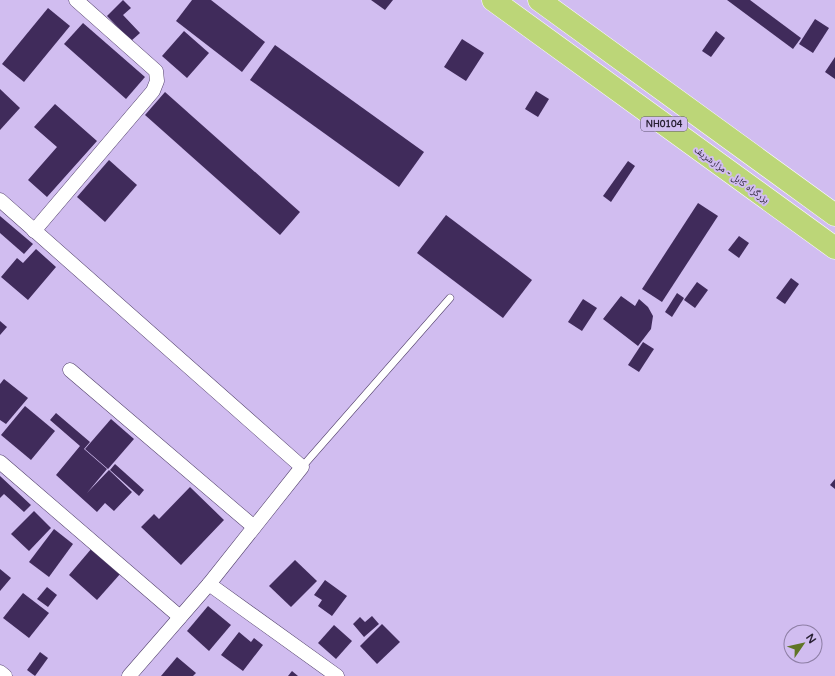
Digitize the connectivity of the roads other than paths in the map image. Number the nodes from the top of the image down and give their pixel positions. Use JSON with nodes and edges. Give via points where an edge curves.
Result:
{"nodes":[{"id":1,"x":76,"y":0,"type":"edge"},
{"id":2,"x":493,"y":0,"type":"edge"},
{"id":3,"x":539,"y":0,"type":"edge"},
{"id":4,"x":0,"y":200,"type":"edge"},
{"id":5,"x":835,"y":215,"type":"edge"},
{"id":6,"x":34,"y":231,"type":"junction"},
{"id":7,"x":835,"y":248,"type":"edge"},
{"id":8,"x":450,"y":298,"type":"dead end"},
{"id":9,"x":70,"y":370,"type":"dead end"},
{"id":10,"x":0,"y":462,"type":"edge"},
{"id":11,"x":302,"y":467,"type":"junction"},
{"id":12,"x":254,"y":526,"type":"junction"},
{"id":13,"x":209,"y":584,"type":"junction"},
{"id":14,"x":180,"y":617,"type":"junction"},
{"id":15,"x":0,"y":672,"type":"edge"},
{"id":16,"x":5,"y":676,"type":"edge"},
{"id":17,"x":129,"y":676,"type":"edge"},
{"id":18,"x":337,"y":676,"type":"edge"}],
"edges":[{"from":1,"to":6,"type":"street","via":[[156,71],[157,81],[153,91]]},
{"from":2,"to":7,"type":"highway","name":"بزرگراه کابل - مزارشریف","number":"NH0104"},
{"from":3,"to":5,"type":"highway","number":"NH0104"},
{"from":4,"to":6,"type":"street"},
{"from":6,"to":11,"type":"street"},
{"from":8,"to":11,"type":"lane"},
{"from":9,"to":12,"type":"street"},
{"from":10,"to":14,"type":"street"},
{"from":11,"to":12,"type":"street"},
{"from":12,"to":13,"type":"street"},
{"from":13,"to":14,"type":"street"},
{"from":13,"to":18,"type":"street"},
{"from":14,"to":17,"type":"street"},
{"from":15,"to":16,"type":"street"}]}
